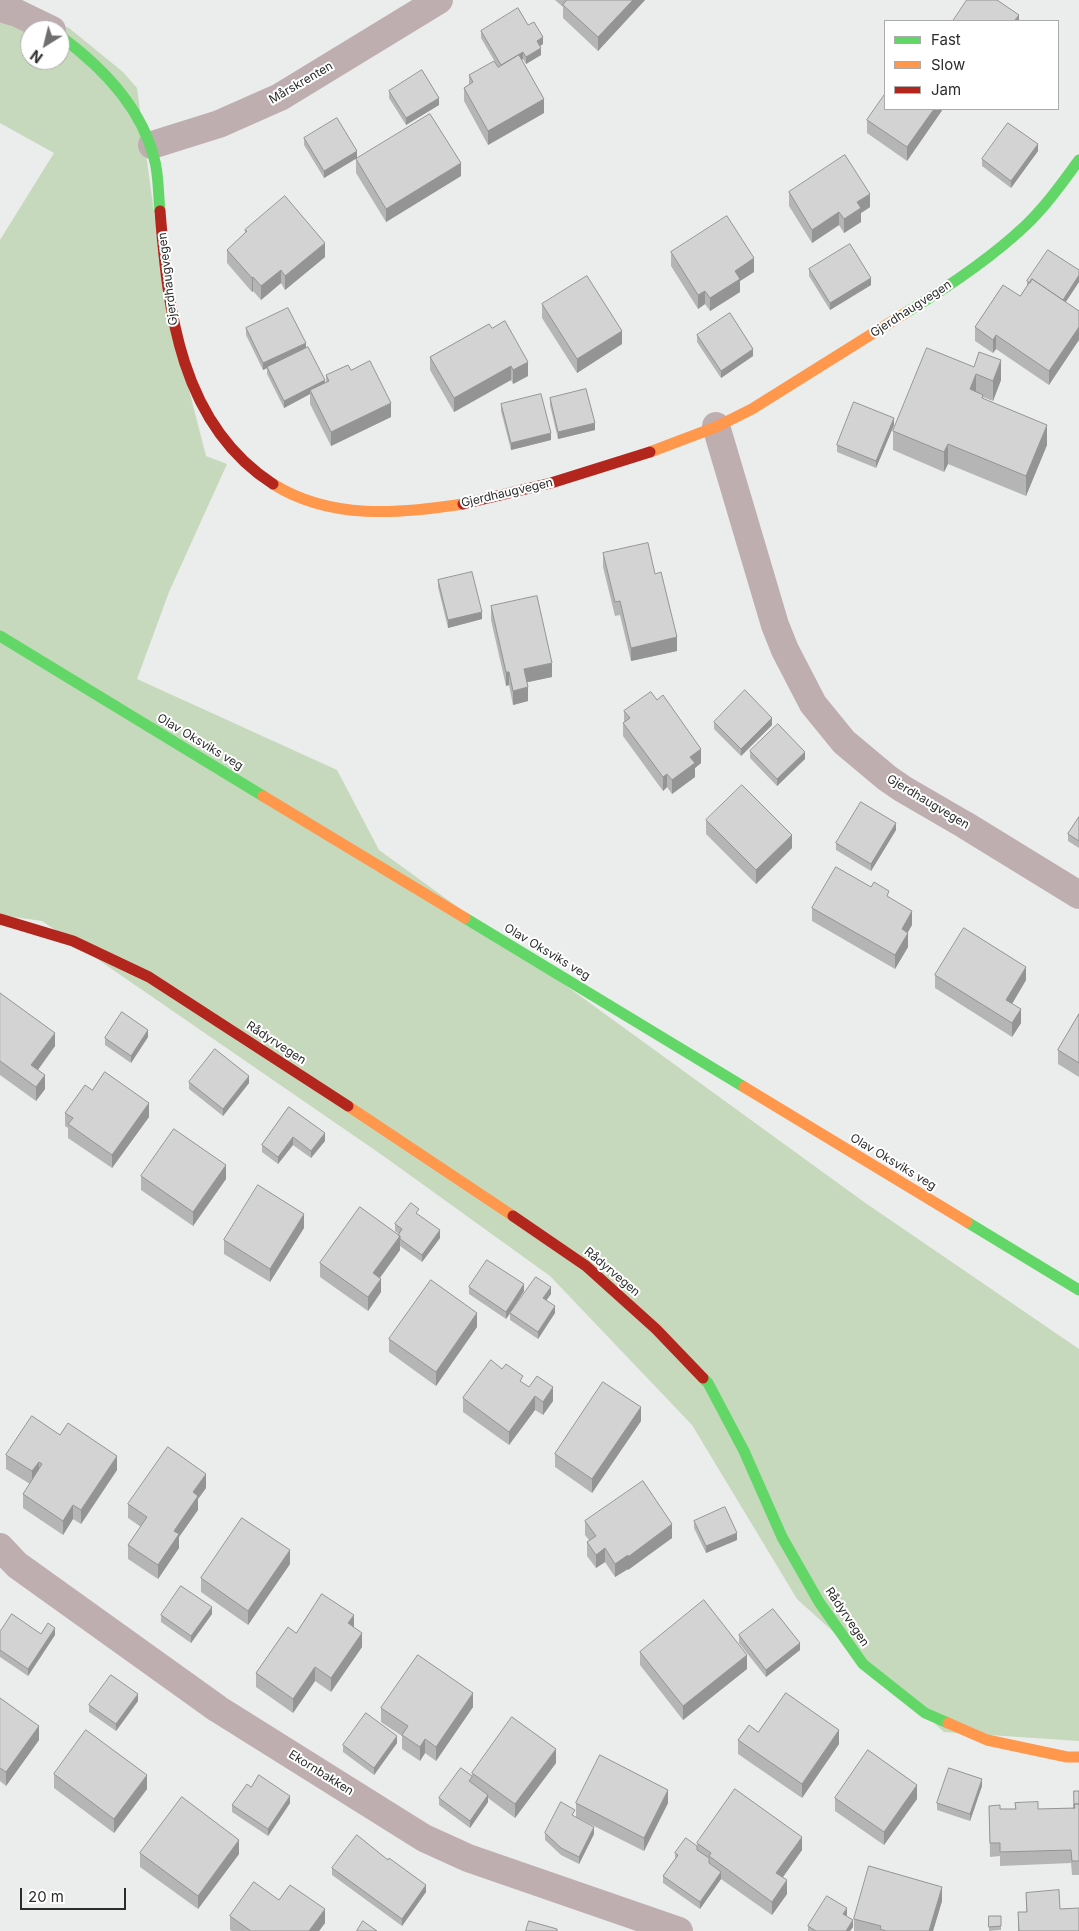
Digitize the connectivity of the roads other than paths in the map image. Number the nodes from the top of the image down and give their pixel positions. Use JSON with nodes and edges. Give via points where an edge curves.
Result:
{"nodes":[{"id":1,"x":439,"y":0,"type":"edge"},
{"id":2,"x":0,"y":8,"type":"edge"},
{"id":3,"x":31,"y":20,"type":"edge"},
{"id":4,"x":70,"y":42,"type":"edge"},
{"id":5,"x":152,"y":145,"type":"junction"},
{"id":6,"x":1079,"y":160,"type":"edge"},
{"id":7,"x":716,"y":426,"type":"junction"},
{"id":8,"x":0,"y":636,"type":"edge"},
{"id":9,"x":1079,"y":895,"type":"edge"},
{"id":10,"x":0,"y":919,"type":"edge"},
{"id":11,"x":1079,"y":1290,"type":"edge"},
{"id":12,"x":0,"y":1547,"type":"edge"},
{"id":13,"x":1079,"y":1757,"type":"edge"},
{"id":14,"x":679,"y":1931,"type":"edge"}],
"edges":[{"from":1,"to":5,"type":"street","name":"Mårskrenten","via":[[280,97],[218,124]]},
{"from":2,"to":3,"type":"street"},
{"from":4,"to":5,"type":"street","name":"Gjerdhaugvegen","via":[[118,90]]},
{"from":5,"to":7,"type":"street","name":"Gjerdhaugvegen","via":[[172,321],[186,370],[204,410],[220,434],[237,455],[277,487],[302,499],[351,511],[425,510],[483,500],[566,479]]},
{"from":6,"to":7,"type":"street","name":"Gjerdhaugvegen","via":[[1051,197],[1018,232],[982,262],[762,403]]},
{"from":7,"to":9,"type":"street","name":"Gjerdhaugvegen","via":[[775,625],[813,704],[844,742],[887,778]]},
{"from":8,"to":11,"type":"street","name":"Olav Oksviks veg"},
{"from":10,"to":13,"type":"street","name":"Rådyrvegen","via":[[73,941],[149,977],[376,1123],[586,1266],[656,1329],[708,1382],[744,1451],[782,1537],[819,1602],[862,1664],[925,1713],[987,1740]]},
{"from":12,"to":14,"type":"street","name":"Ekornbakken","via":[[17,1565],[218,1709],[424,1838],[468,1858]]}]}
